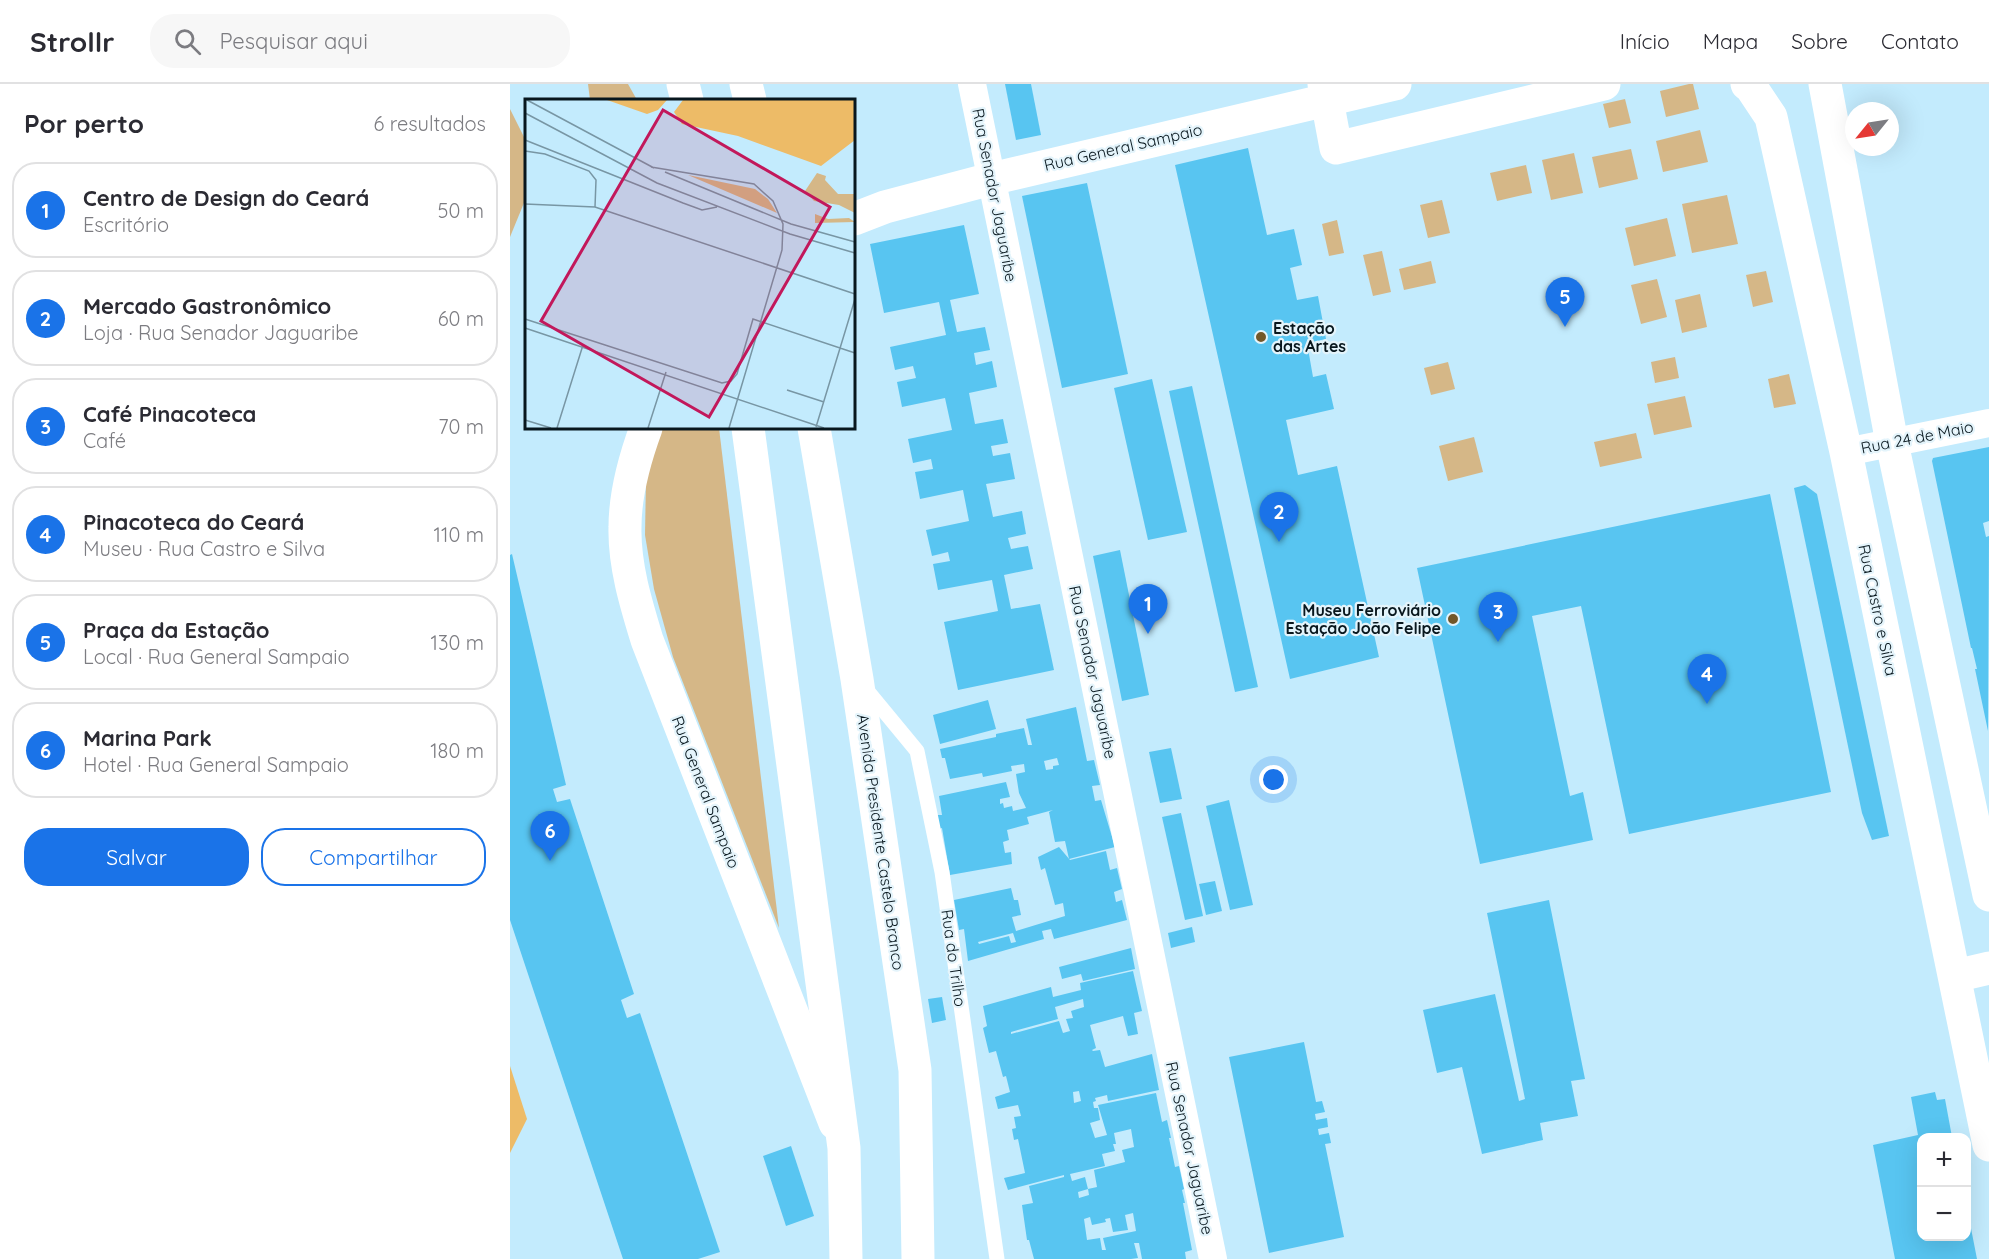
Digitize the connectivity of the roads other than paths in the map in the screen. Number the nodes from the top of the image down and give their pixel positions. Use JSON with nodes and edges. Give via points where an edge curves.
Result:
{"nodes":[{"id":1,"x":683,"y":84,"type":"edge"},
{"id":2,"x":746,"y":84,"type":"edge"},
{"id":3,"x":755,"y":84,"type":"edge"},
{"id":4,"x":972,"y":84,"type":"edge"},
{"id":5,"x":1395,"y":84,"type":"edge"},
{"id":6,"x":1604,"y":84,"type":"edge"},
{"id":7,"x":1747,"y":84,"type":"edge"},
{"id":8,"x":1825,"y":84,"type":"edge"},
{"id":9,"x":1325,"y":92,"type":"edge"},
{"id":10,"x":687,"y":99,"type":"edge"},
{"id":11,"x":750,"y":99,"type":"edge"},
{"id":12,"x":758,"y":99,"type":"edge"},
{"id":13,"x":991,"y":179,"type":"junction"},
{"id":14,"x":855,"y":219,"type":"edge"},
{"id":15,"x":1989,"y":423,"type":"edge"},
{"id":16,"x":646,"y":429,"type":"edge"},
{"id":17,"x":748,"y":429,"type":"edge"},
{"id":18,"x":814,"y":429,"type":"edge"},
{"id":19,"x":1892,"y":443,"type":"junction"},
{"id":20,"x":1846,"y":452,"type":"junction"},
{"id":21,"x":857,"y":679,"type":"junction"},
{"id":22,"x":1989,"y":895,"type":"edge"},
{"id":23,"x":1989,"y":968,"type":"edge"},
{"id":24,"x":1955,"y":976,"type":"junction"},
{"id":25,"x":1989,"y":1145,"type":"edge"},
{"id":26,"x":844,"y":1148,"type":"junction"},
{"id":27,"x":846,"y":1259,"type":"edge"},
{"id":28,"x":918,"y":1259,"type":"edge"},
{"id":29,"x":997,"y":1259,"type":"edge"},
{"id":30,"x":1213,"y":1259,"type":"edge"}],
"edges":[{"from":1,"to":10,"type":"main road"},
{"from":2,"to":11,"type":"main road"},
{"from":3,"to":12,"type":"main road"},
{"from":4,"to":13,"type":"street","name":"Rua Senador Jaguaribe"},
{"from":5,"to":9,"type":"main road","name":"Rua General Sampaio"},
{"from":6,"to":9,"type":"main road","via":[[1336,148]]},
{"from":7,"to":20,"type":"main road","name":"Rua Castro e Silva","via":[[1771,117]]},
{"from":8,"to":19,"type":"main road"},
{"from":9,"to":13,"type":"main road","name":"Rua General Sampaio"},
{"from":13,"to":14,"type":"main road","name":"Rua General Sampaio"},
{"from":13,"to":30,"type":"street","name":"Rua Senador Jaguaribe"},
{"from":15,"to":19,"type":"street","name":"Rua 24 de Maio"},
{"from":16,"to":26,"type":"main road","name":"Rua General Sampaio","via":[[630,481],[624,526],[639,611]]},
{"from":17,"to":26,"type":"main road"},
{"from":18,"to":21,"type":"main road","name":"Avenida Presidente Castelo Branco"},
{"from":19,"to":20,"type":"street","name":"Rua 24 de Maio"},
{"from":19,"to":22,"type":"main road"},
{"from":20,"to":24,"type":"main road","name":"Rua Castro e Silva"},
{"from":21,"to":28,"type":"main road","name":"Avenida Presidente Castelo Branco","via":[[915,1070]]},
{"from":21,"to":29,"type":"lane","name":"Rua do Trilho","via":[[917,751],[942,872]]},
{"from":23,"to":24,"type":"main road"},
{"from":24,"to":25,"type":"main road","name":"Rua Castro e Silva"},
{"from":26,"to":27,"type":"main road"}]}
